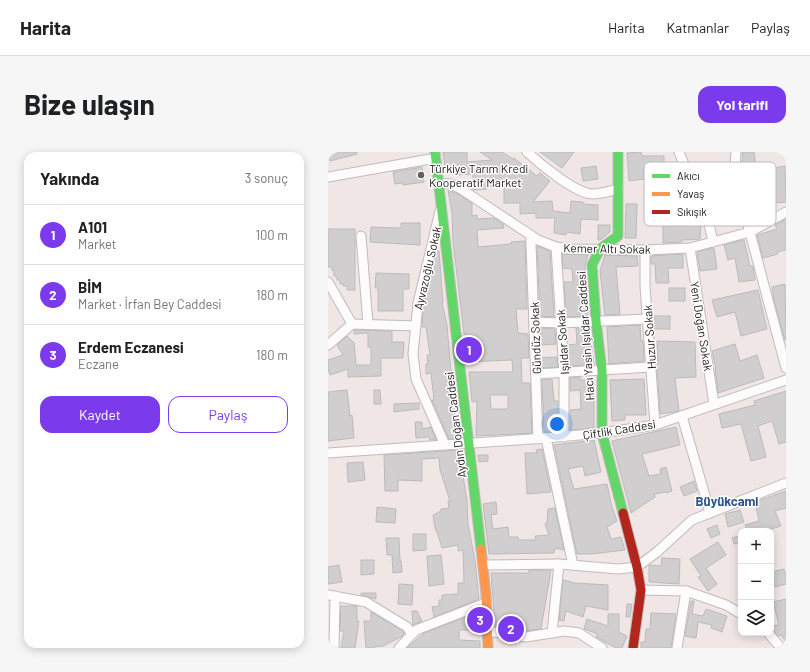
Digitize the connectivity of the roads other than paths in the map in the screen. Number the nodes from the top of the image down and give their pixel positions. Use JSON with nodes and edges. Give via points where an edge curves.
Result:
{"nodes":[{"id":1,"x":527,"y":152,"type":"edge"},
{"id":2,"x":621,"y":152,"type":"edge"},
{"id":3,"x":679,"y":152,"type":"edge"},
{"id":4,"x":736,"y":152,"type":"edge"},
{"id":5,"x":436,"y":155,"type":"edge"},
{"id":6,"x":536,"y":156,"type":"edge"},
{"id":7,"x":683,"y":162,"type":"edge"},
{"id":8,"x":735,"y":162,"type":"edge"},
{"id":9,"x":328,"y":177,"type":"edge"},
{"id":10,"x":438,"y":183,"type":"junction"},
{"id":11,"x":618,"y":189,"type":"junction"},
{"id":12,"x":441,"y":205,"type":"junction"},
{"id":13,"x":786,"y":212,"type":"edge"},
{"id":14,"x":776,"y":218,"type":"edge"},
{"id":15,"x":709,"y":226,"type":"edge"},
{"id":16,"x":749,"y":226,"type":"edge"},
{"id":17,"x":761,"y":226,"type":"edge"},
{"id":18,"x":750,"y":232,"type":"junction"},
{"id":19,"x":361,"y":236,"type":"dead end"},
{"id":20,"x":531,"y":236,"type":"junction"},
{"id":21,"x":713,"y":242,"type":"junction"},
{"id":22,"x":556,"y":247,"type":"junction"},
{"id":23,"x":690,"y":248,"type":"junction"},
{"id":24,"x":600,"y":249,"type":"junction"},
{"id":25,"x":645,"y":250,"type":"junction"},
{"id":26,"x":328,"y":282,"type":"edge"},
{"id":27,"x":647,"y":319,"type":"junction"},
{"id":28,"x":596,"y":321,"type":"junction"},
{"id":29,"x":534,"y":322,"type":"junction"},
{"id":30,"x":560,"y":323,"type":"junction"},
{"id":31,"x":352,"y":324,"type":"junction"},
{"id":32,"x":368,"y":324,"type":"junction"},
{"id":33,"x":416,"y":326,"type":"junction"},
{"id":34,"x":328,"y":345,"type":"edge"},
{"id":35,"x":651,"y":367,"type":"junction"},
{"id":36,"x":786,"y":368,"type":"edge"},
{"id":37,"x":602,"y":371,"type":"junction"},
{"id":38,"x":564,"y":373,"type":"junction"},
{"id":39,"x":536,"y":374,"type":"junction"},
{"id":40,"x":786,"y":380,"type":"edge"},
{"id":41,"x":714,"y":404,"type":"junction"},
{"id":42,"x":682,"y":416,"type":"junction"},
{"id":43,"x":655,"y":425,"type":"junction"},
{"id":44,"x":602,"y":433,"type":"junction"},
{"id":45,"x":564,"y":437,"type":"junction"},
{"id":46,"x":542,"y":439,"type":"junction"},
{"id":47,"x":469,"y":443,"type":"junction"},
{"id":48,"x":445,"y":445,"type":"junction"},
{"id":49,"x":328,"y":453,"type":"edge"},
{"id":50,"x":786,"y":482,"type":"edge"},
{"id":51,"x":710,"y":513,"type":"junction"},
{"id":52,"x":559,"y":564,"type":"junction"},
{"id":53,"x":483,"y":565,"type":"junction"},
{"id":54,"x":573,"y":565,"type":"junction"},
{"id":55,"x":637,"y":567,"type":"junction"},
{"id":56,"x":641,"y":590,"type":"junction"},
{"id":57,"x":686,"y":591,"type":"junction"},
{"id":58,"x":331,"y":595,"type":"edge"},
{"id":59,"x":486,"y":603,"type":"junction"},
{"id":60,"x":738,"y":612,"type":"edge"},
{"id":61,"x":488,"y":631,"type":"junction"},
{"id":62,"x":552,"y":633,"type":"junction"},
{"id":63,"x":412,"y":634,"type":"junction"},
{"id":64,"x":771,"y":636,"type":"edge"},
{"id":65,"x":334,"y":648,"type":"edge"},
{"id":66,"x":399,"y":648,"type":"edge"},
{"id":67,"x":488,"y":648,"type":"edge"},
{"id":68,"x":602,"y":648,"type":"edge"},
{"id":69,"x":633,"y":648,"type":"edge"},
{"id":70,"x":677,"y":648,"type":"edge"},
{"id":71,"x":781,"y":648,"type":"edge"}],
"edges":[{"from":1,"to":6,"type":"street"},
{"from":2,"to":11,"type":"street"},
{"from":3,"to":7,"type":"street"},
{"from":4,"to":8,"type":"street"},
{"from":5,"to":9,"type":"street"},
{"from":5,"to":10,"type":"street","name":"Aydın Doğan Caddesi"},
{"from":6,"to":11,"type":"street","via":[[577,190],[593,194]]},
{"from":10,"to":12,"type":"street","name":"Aydın Doğan Caddesi"},
{"from":10,"to":20,"type":"street","name":"Kemer Altı Sokak","via":[[450,184],[461,189]]},
{"from":11,"to":24,"type":"street","via":[[618,236]]},
{"from":12,"to":33,"type":"street","name":"Ayvazoğlu Sokak","via":[[418,303]]},
{"from":12,"to":47,"type":"street","name":"Aydın Doğan Caddesi"},
{"from":13,"to":14,"type":"street","name":"Kemer Altı Sokak"},
{"from":15,"to":21,"type":"street"},
{"from":16,"to":18,"type":"street"},
{"from":17,"to":18,"type":"street","name":"Kemer Altı Sokak"},
{"from":18,"to":21,"type":"street","name":"Kemer Altı Sokak"},
{"from":18,"to":36,"type":"street"},
{"from":19,"to":32,"type":"street"},
{"from":20,"to":22,"type":"street","name":"Kemer Altı Sokak"},
{"from":20,"to":29,"type":"street","name":"Gündüz Sokak"},
{"from":21,"to":23,"type":"street","name":"Kemer Altı Sokak"},
{"from":22,"to":24,"type":"street","name":"Kemer Altı Sokak"},
{"from":22,"to":30,"type":"street","name":"Işıldar Sokak"},
{"from":23,"to":25,"type":"street","name":"Kemer Altı Sokak"},
{"from":23,"to":41,"type":"street","name":"Yeni Doğan Sokak"},
{"from":24,"to":25,"type":"street","name":"Kemer Altı Sokak"},
{"from":24,"to":28,"type":"street","name":"Hacı Yasin Işıldar Caddesi","via":[[592,265]]},
{"from":25,"to":27,"type":"street","name":"Huzur Sokak"},
{"from":26,"to":31,"type":"street"},
{"from":27,"to":28,"type":"street"},
{"from":27,"to":35,"type":"street","name":"Huzur Sokak"},
{"from":28,"to":30,"type":"street"},
{"from":28,"to":37,"type":"street","name":"Hacı Yasin Işıldar Caddesi"},
{"from":29,"to":30,"type":"street"},
{"from":29,"to":39,"type":"street","name":"Gündüz Sokak"},
{"from":30,"to":38,"type":"street","name":"Işıldar Sokak"},
{"from":31,"to":32,"type":"street"},
{"from":31,"to":34,"type":"street"},
{"from":32,"to":33,"type":"street"},
{"from":33,"to":48,"type":"street","name":"Ayvazoğlu Sokak","via":[[413,354],[416,379]]},
{"from":35,"to":37,"type":"street"},
{"from":35,"to":43,"type":"street","name":"Huzur Sokak"},
{"from":37,"to":38,"type":"street"},
{"from":37,"to":44,"type":"street","name":"Hacı Yasin Işıldar Caddesi"},
{"from":38,"to":39,"type":"street"},
{"from":38,"to":45,"type":"street","name":"Işıldar Sokak"},
{"from":39,"to":46,"type":"street","name":"Gündüz Sokak"},
{"from":40,"to":41,"type":"street","name":"Çiftlik Caddesi"},
{"from":41,"to":42,"type":"street","name":"Çiftlik Caddesi"},
{"from":42,"to":43,"type":"street","name":"Çiftlik Caddesi"},
{"from":42,"to":51,"type":"street"},
{"from":43,"to":44,"type":"street","name":"Çiftlik Caddesi"},
{"from":44,"to":45,"type":"street","name":"Çiftlik Caddesi"},
{"from":44,"to":55,"type":"street","name":"Hacı Yasin Işıldar Caddesi"},
{"from":45,"to":46,"type":"street","name":"Çiftlik Caddesi"},
{"from":46,"to":47,"type":"street","name":"Çiftlik Caddesi"},
{"from":46,"to":54,"type":"street","name":"Gündüz Sokak"},
{"from":47,"to":48,"type":"street","name":"Çiftlik Caddesi"},
{"from":47,"to":53,"type":"street","name":"Aydın Doğan Caddesi"},
{"from":48,"to":49,"type":"street","name":"Çiftlik Caddesi"},
{"from":50,"to":51,"type":"street"},
{"from":51,"to":55,"type":"street","via":[[692,520]]},
{"from":52,"to":53,"type":"street"},
{"from":52,"to":54,"type":"street"},
{"from":52,"to":62,"type":"street"},
{"from":53,"to":59,"type":"street","name":"Aydın Doğan Caddesi"},
{"from":54,"to":55,"type":"street","via":[[611,569]]},
{"from":55,"to":56,"type":"street","name":"Hacı Yasin Işıldar Caddesi"},
{"from":56,"to":57,"type":"street"},
{"from":56,"to":69,"type":"street","name":"Hacı Yasin Işıldar Caddesi"},
{"from":57,"to":60,"type":"street","via":[[726,605]]},
{"from":57,"to":70,"type":"street"},
{"from":58,"to":63,"type":"street","via":[[366,602],[407,627]]},
{"from":58,"to":65,"type":"street"},
{"from":59,"to":61,"type":"street","name":"Aydın Doğan Caddesi"},
{"from":59,"to":63,"type":"street","via":[[416,630]]},
{"from":61,"to":62,"type":"street","via":[[526,637]]},
{"from":61,"to":67,"type":"street","name":"Aydın Doğan Caddesi"},
{"from":62,"to":68,"type":"street","via":[[579,633]]},
{"from":63,"to":66,"type":"street"},
{"from":64,"to":71,"type":"street"}]}
